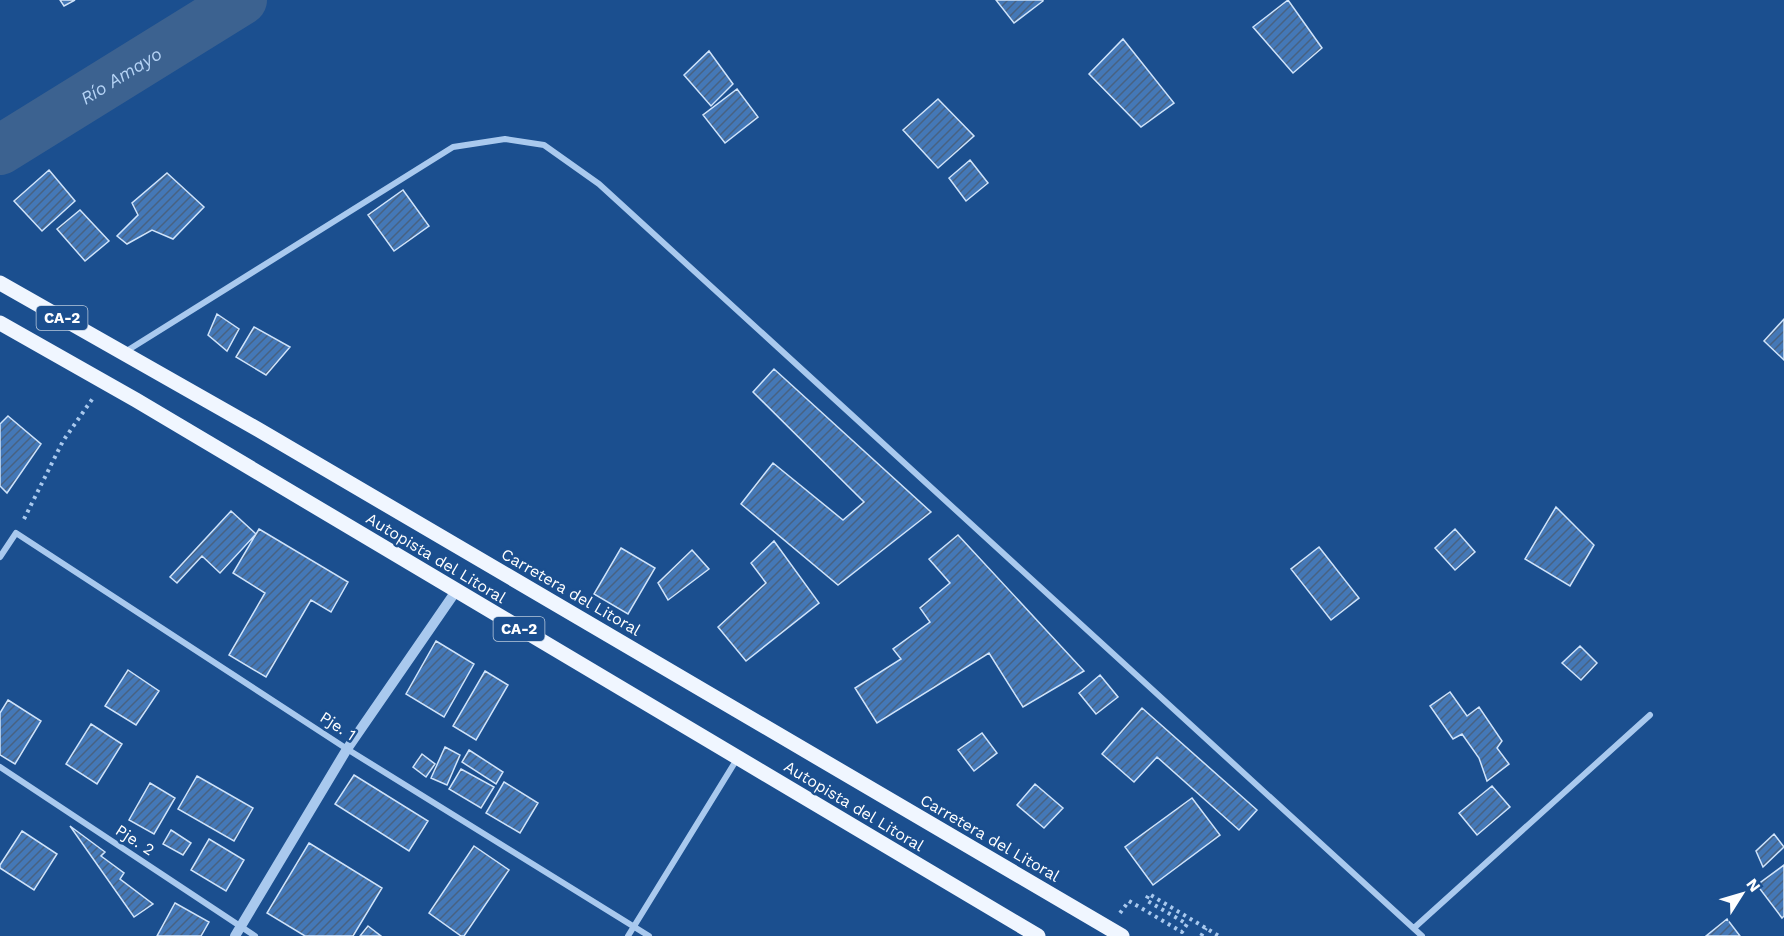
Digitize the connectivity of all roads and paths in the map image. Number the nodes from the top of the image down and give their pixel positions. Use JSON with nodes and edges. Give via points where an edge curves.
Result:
{"nodes":[{"id":1,"x":0,"y":283,"type":"edge"},
{"id":2,"x":0,"y":323,"type":"edge"},
{"id":3,"x":123,"y":353,"type":"junction"},
{"id":4,"x":103,"y":381,"type":"junction"},
{"id":5,"x":16,"y":533,"type":"junction"},
{"id":6,"x":0,"y":557,"type":"edge"},
{"id":7,"x":456,"y":591,"type":"junction"},
{"id":8,"x":1650,"y":715,"type":"dead end"},
{"id":9,"x":347,"y":749,"type":"junction"},
{"id":10,"x":737,"y":758,"type":"junction"},
{"id":11,"x":0,"y":767,"type":"edge"},
{"id":12,"x":1129,"y":901,"type":"dead end"},
{"id":13,"x":633,"y":926,"type":"junction"},
{"id":14,"x":1206,"y":928,"type":"junction"},
{"id":15,"x":1414,"y":928,"type":"junction"},
{"id":16,"x":238,"y":931,"type":"edge"},
{"id":17,"x":255,"y":936,"type":"edge"},
{"id":18,"x":628,"y":936,"type":"edge"},
{"id":19,"x":649,"y":936,"type":"edge"},
{"id":20,"x":1038,"y":936,"type":"edge"},
{"id":21,"x":1122,"y":936,"type":"edge"},
{"id":22,"x":1201,"y":936,"type":"edge"},
{"id":23,"x":1219,"y":936,"type":"edge"},
{"id":24,"x":1422,"y":936,"type":"edge"}],
"edges":[{"from":1,"to":3,"type":"main road","name":"Carretera del Litoral","number":"CA-2"},
{"from":2,"to":4,"type":"main road","name":"Autopista del Litoral","number":"CA-2"},
{"from":3,"to":15,"type":"street","via":[[453,147],[505,139],[544,145],[599,184]]},
{"from":3,"to":21,"type":"main road","name":"Carretera del Litoral","number":"CA-2"},
{"from":4,"to":5,"type":"path","via":[[63,441]]},
{"from":4,"to":7,"type":"main road","name":"Autopista del Litoral","number":"CA-2"},
{"from":5,"to":6,"type":"street"},
{"from":5,"to":9,"type":"street","name":"Pje. 1"},
{"from":7,"to":9,"type":"street"},
{"from":7,"to":10,"type":"main road","name":"Autopista del Litoral","number":"CA-2"},
{"from":8,"to":15,"type":"street"},
{"from":9,"to":13,"type":"street","name":"Pje. 1"},
{"from":9,"to":16,"type":"street"},
{"from":10,"to":13,"type":"street"},
{"from":10,"to":20,"type":"main road","name":"Autopista del Litoral","number":"CA-2"},
{"from":11,"to":16,"type":"street","name":"Pje. 2"},
{"from":12,"to":14,"type":"path","via":[[1182,932],[1187,924],[1146,900],[1149,894]]},
{"from":13,"to":18,"type":"street"},
{"from":13,"to":19,"type":"street","name":"Pje. 1"},
{"from":14,"to":22,"type":"path"},
{"from":14,"to":23,"type":"path"},
{"from":15,"to":24,"type":"street"},
{"from":16,"to":17,"type":"street","name":"Pje. 2"}]}
